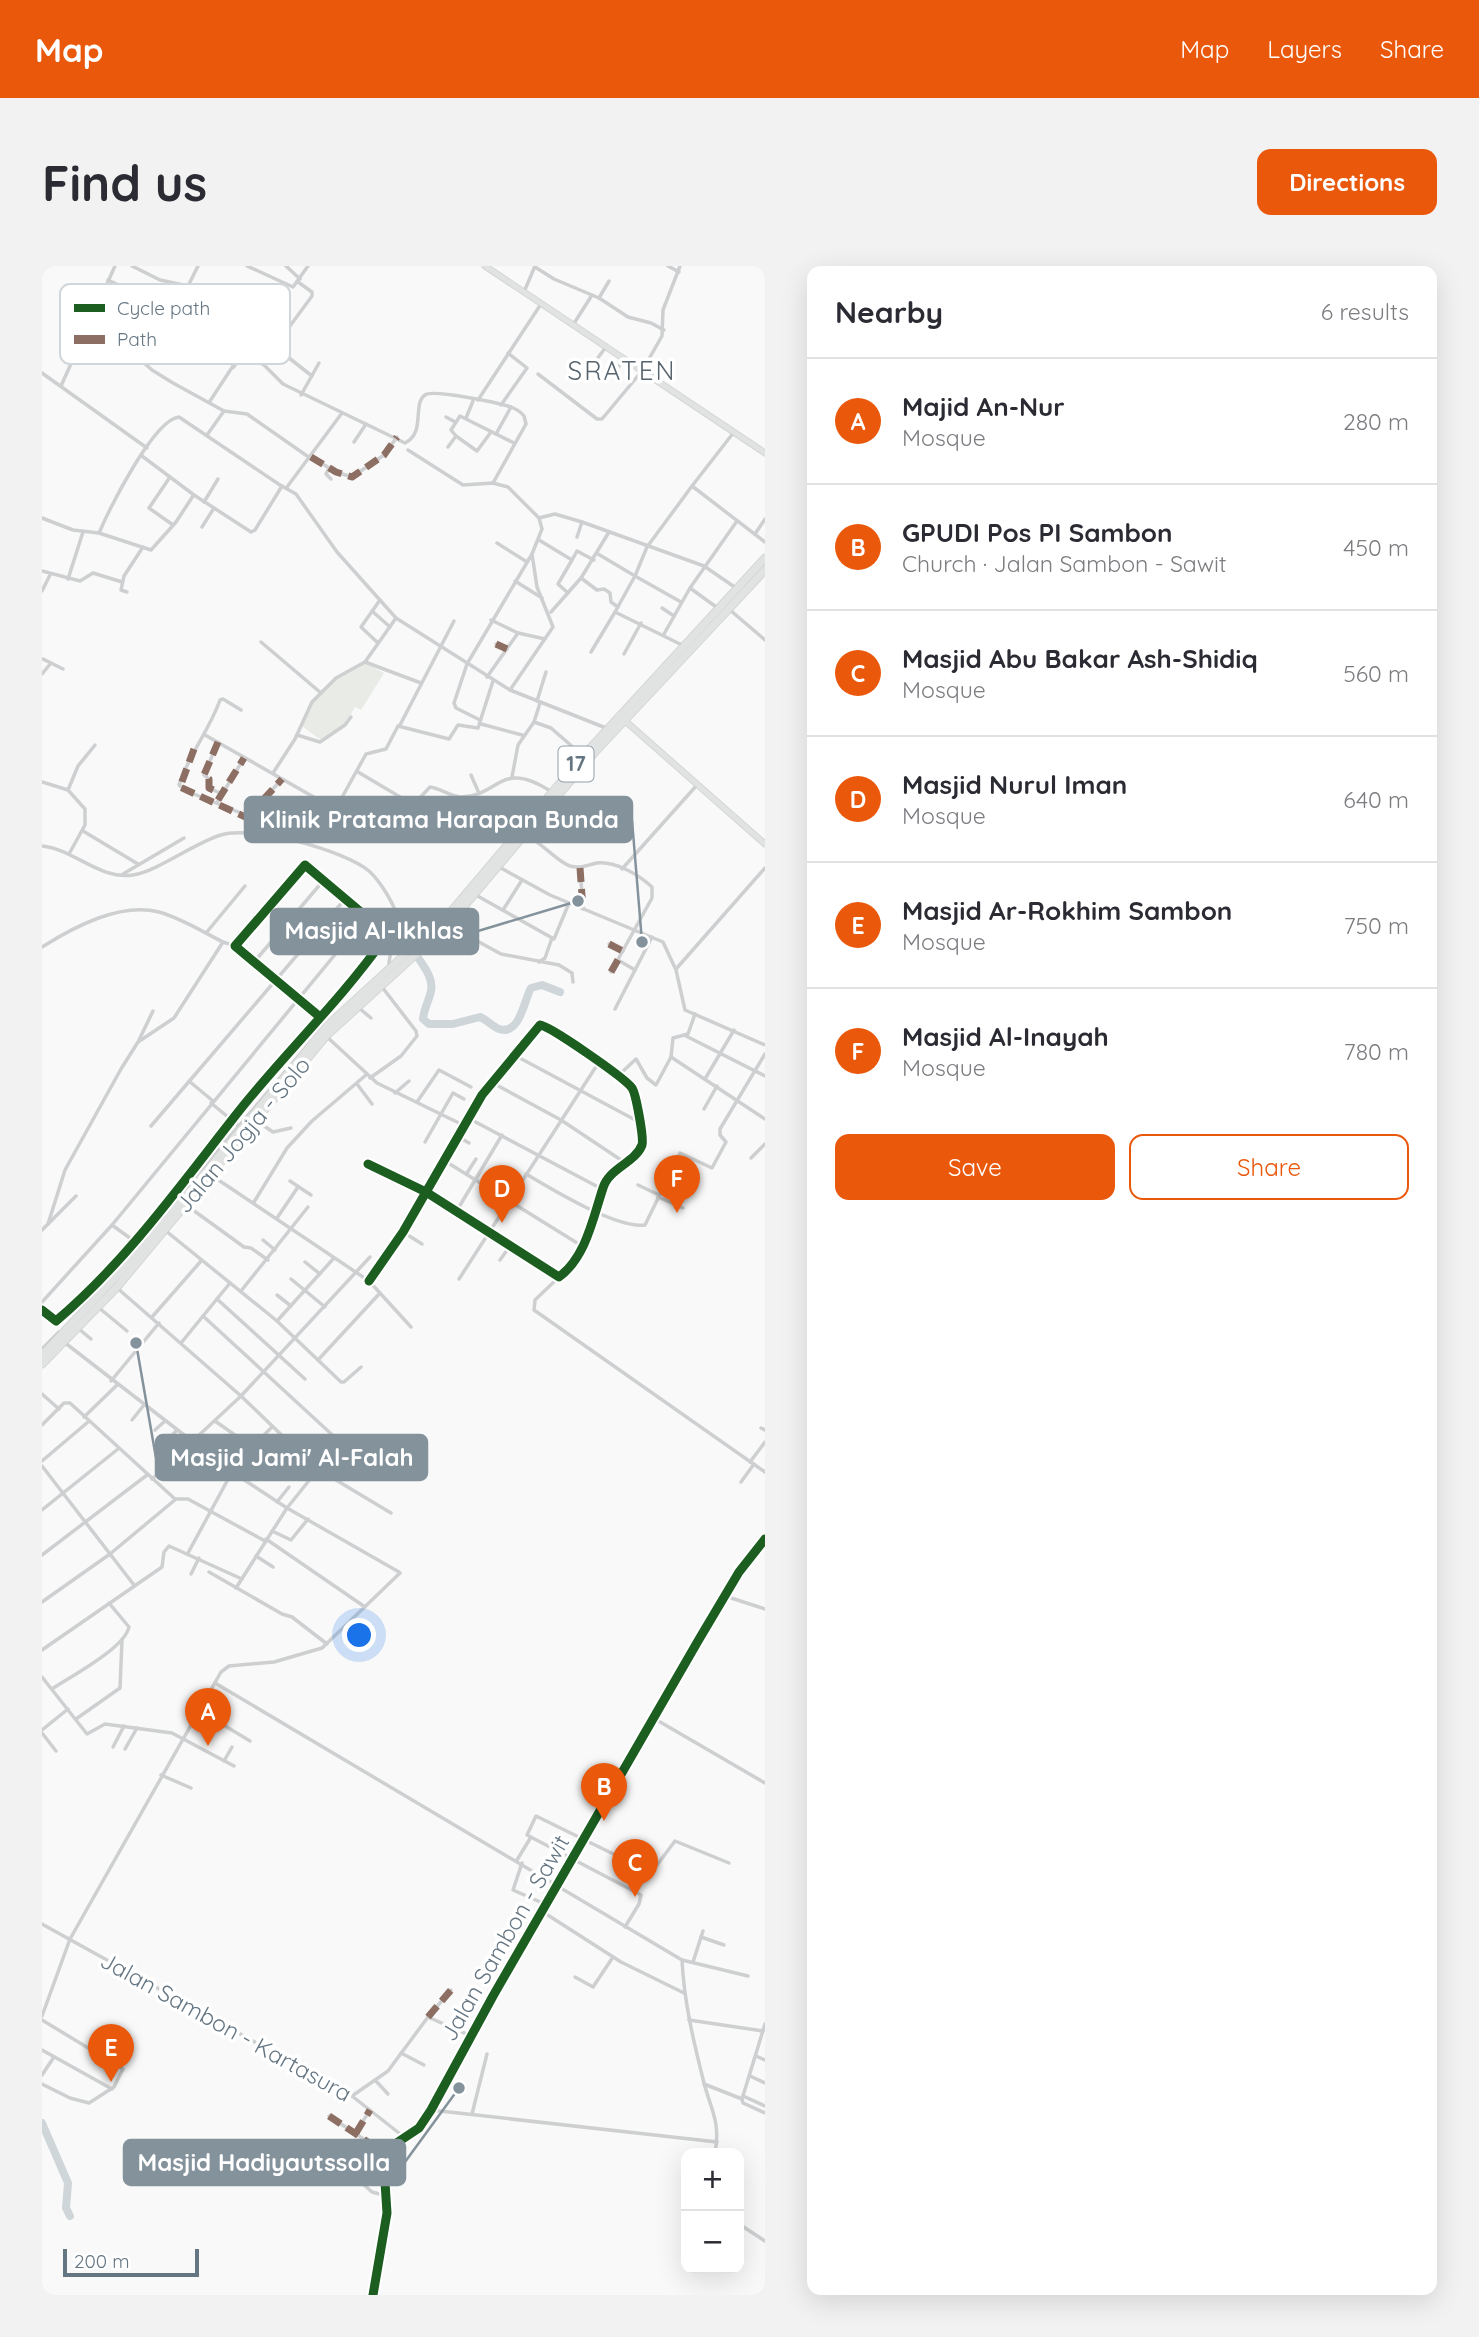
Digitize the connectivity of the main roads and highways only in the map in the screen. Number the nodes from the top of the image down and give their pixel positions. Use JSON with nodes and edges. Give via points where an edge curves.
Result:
{"nodes":[{"id":1,"x":485,"y":266,"type":"edge"},
{"id":2,"x":765,"y":453,"type":"edge"},
{"id":3,"x":765,"y":558,"type":"edge"},
{"id":4,"x":765,"y":570,"type":"edge"},
{"id":5,"x":725,"y":611,"type":"junction"},
{"id":6,"x":622,"y":719,"type":"junction"},
{"id":7,"x":765,"y":844,"type":"edge"},
{"id":8,"x":495,"y":864,"type":"junction"},
{"id":9,"x":391,"y":972,"type":"junction"},
{"id":10,"x":242,"y":1129,"type":"junction"},
{"id":11,"x":163,"y":1228,"type":"junction"},
{"id":12,"x":114,"y":1285,"type":"junction"},
{"id":13,"x":42,"y":1355,"type":"edge"},
{"id":14,"x":42,"y":1364,"type":"edge"}],
"edges":[{"from":1,"to":2,"type":"main road"},
{"from":3,"to":5,"type":"highway","number":"17"},
{"from":4,"to":5,"type":"highway","number":"17"},
{"from":5,"to":6,"type":"highway","number":"17"},
{"from":5,"to":6,"type":"highway","number":"17"},
{"from":6,"to":7,"type":"main road"},
{"from":6,"to":8,"type":"highway","number":"17"},
{"from":6,"to":8,"type":"highway","number":"17","via":[[583,756],[513,836]]},
{"from":8,"to":9,"type":"highway","number":"17"},
{"from":8,"to":9,"type":"highway","number":"17","via":[[448,925]]},
{"from":9,"to":10,"type":"highway","name":"Jalan Jogja - Solo","number":"17","via":[[314,1041]]},
{"from":9,"to":10,"type":"highway","name":"Jalan Jogja - Solo","number":"17","via":[[326,1036],[257,1121]]},
{"from":10,"to":11,"type":"highway","name":"Jalan Jogja - Solo","number":"17"},
{"from":10,"to":11,"type":"highway","name":"Jalan Jogja - Solo","number":"17","via":[[211,1175]]},
{"from":11,"to":12,"type":"highway","name":"Jalan Jogja - Solo","number":"17"},
{"from":12,"to":13,"type":"highway","name":"Jalan Jogja - Solo","number":"17"},
{"from":12,"to":14,"type":"highway","name":"Jalan Jogja - Solo","number":"17"}]}
